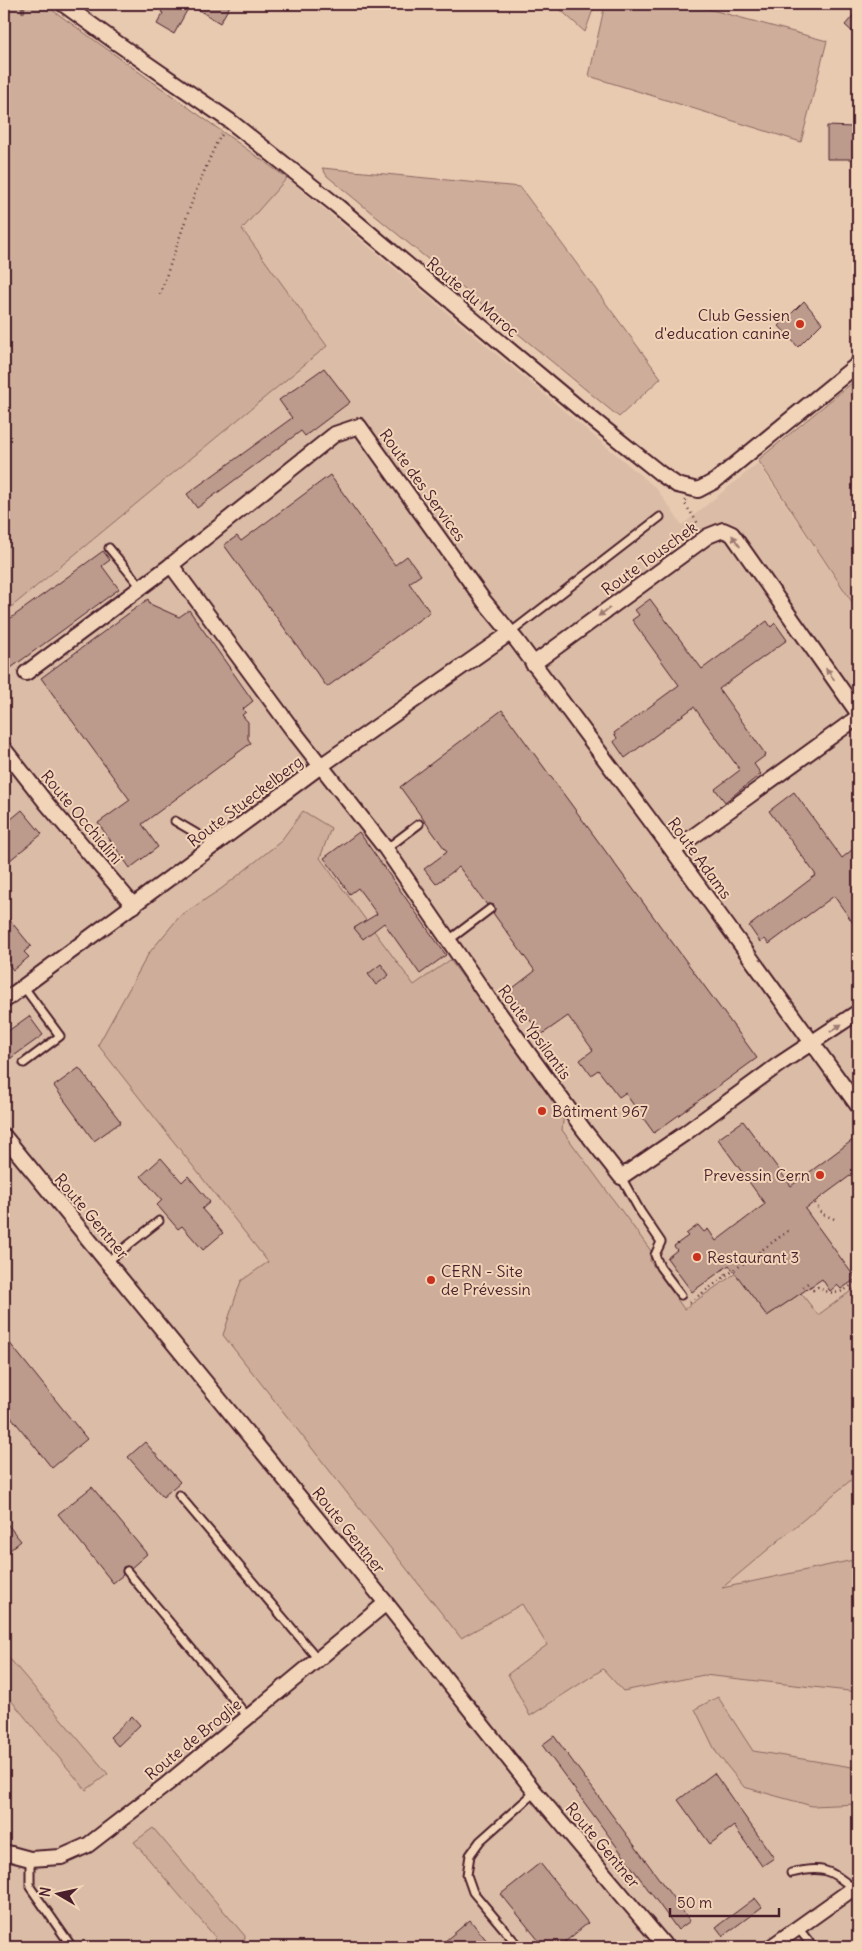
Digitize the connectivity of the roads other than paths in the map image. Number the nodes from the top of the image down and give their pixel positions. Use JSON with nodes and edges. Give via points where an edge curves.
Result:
{"nodes":[{"id":1,"x":63,"y":4,"type":"edge"},
{"id":2,"x":858,"y":364,"type":"edge"},
{"id":3,"x":660,"y":516,"type":"dead end"},
{"id":4,"x":110,"y":548,"type":"dead end"},
{"id":5,"x":171,"y":565,"type":"junction"},
{"id":6,"x":141,"y":587,"type":"junction"},
{"id":7,"x":510,"y":633,"type":"junction"},
{"id":8,"x":533,"y":664,"type":"junction"},
{"id":9,"x":26,"y":672,"type":"dead end"},
{"id":10,"x":858,"y":713,"type":"edge"},
{"id":11,"x":858,"y":717,"type":"edge"},
{"id":12,"x":4,"y":749,"type":"edge"},
{"id":13,"x":322,"y":765,"type":"junction"},
{"id":14,"x":175,"y":820,"type":"dead end"},
{"id":15,"x":419,"y":824,"type":"dead end"},
{"id":16,"x":217,"y":845,"type":"junction"},
{"id":17,"x":386,"y":849,"type":"junction"},
{"id":18,"x":673,"y":851,"type":"junction"},
{"id":19,"x":134,"y":906,"type":"junction"},
{"id":20,"x":490,"y":909,"type":"dead end"},
{"id":21,"x":449,"y":940,"type":"junction"},
{"id":22,"x":24,"y":986,"type":"junction"},
{"id":23,"x":4,"y":1001,"type":"edge"},
{"id":24,"x":858,"y":1012,"type":"edge"},
{"id":25,"x":812,"y":1043,"type":"junction"},
{"id":26,"x":24,"y":1063,"type":"dead end"},
{"id":27,"x":858,"y":1106,"type":"edge"},
{"id":28,"x":4,"y":1136,"type":"edge"},
{"id":29,"x":622,"y":1177,"type":"junction"},
{"id":30,"x":159,"y":1221,"type":"dead end"},
{"id":31,"x":108,"y":1261,"type":"junction"},
{"id":32,"x":681,"y":1296,"type":"road end"},
{"id":33,"x":178,"y":1494,"type":"dead end"},
{"id":34,"x":127,"y":1571,"type":"dead end"},
{"id":35,"x":386,"y":1603,"type":"junction"},
{"id":36,"x":318,"y":1659,"type":"junction"},
{"id":37,"x":248,"y":1717,"type":"junction"},
{"id":38,"x":535,"y":1792,"type":"junction"},
{"id":39,"x":4,"y":1852,"type":"edge"},
{"id":40,"x":30,"y":1860,"type":"junction"},
{"id":41,"x":791,"y":1873,"type":"dead end"},
{"id":42,"x":855,"y":1887,"type":"edge"},
{"id":43,"x":798,"y":1928,"type":"junction"},
{"id":44,"x":72,"y":1947,"type":"edge"},
{"id":45,"x":519,"y":1947,"type":"edge"},
{"id":46,"x":666,"y":1947,"type":"edge"},
{"id":47,"x":771,"y":1947,"type":"edge"},
{"id":48,"x":813,"y":1947,"type":"edge"}],
"edges":[{"from":1,"to":2,"type":"street","name":"Route du Maroc","via":[[230,121],[677,486],[698,490],[715,481]]},
{"from":3,"to":7,"type":"lane"},
{"from":4,"to":6,"type":"lane"},
{"from":5,"to":6,"type":"street","name":"Route des Services"},
{"from":5,"to":7,"type":"street","name":"Route des Services","via":[[335,434],[359,426]]},
{"from":5,"to":13,"type":"street"},
{"from":6,"to":9,"type":"street","name":"Route des Services"},
{"from":7,"to":8,"type":"street","name":"Route Adams"},
{"from":7,"to":13,"type":"street","name":"Route Stueckelberg"},
{"from":10,"to":8,"type":"street","name":"Route Touschek","one_way":true,"via":[[732,534],[723,530],[708,536]]},
{"from":8,"to":18,"type":"street","name":"Route Adams"},
{"from":11,"to":18,"type":"street"},
{"from":12,"to":19,"type":"street","name":"Route Occhialini"},
{"from":13,"to":16,"type":"street","name":"Route Stueckelberg"},
{"from":13,"to":17,"type":"street","name":"Route Ypsilantis"},
{"from":14,"to":16,"type":"lane"},
{"from":15,"to":17,"type":"lane"},
{"from":16,"to":19,"type":"street","name":"Route Stueckelberg"},
{"from":17,"to":21,"type":"street","name":"Route Ypsilantis"},
{"from":18,"to":25,"type":"street","name":"Route Adams"},
{"from":19,"to":22,"type":"street","name":"Route Stueckelberg"},
{"from":20,"to":21,"type":"lane"},
{"from":21,"to":29,"type":"street","name":"Route Ypsilantis","via":[[584,1130]]},
{"from":22,"to":23,"type":"street","name":"Route Stueckelberg"},
{"from":22,"to":26,"type":"lane","via":[[60,1036]]},
{"from":25,"to":24,"type":"street","one_way":true},
{"from":25,"to":27,"type":"street","name":"Route Adams"},
{"from":25,"to":29,"type":"street"},
{"from":28,"to":31,"type":"street","name":"Route Gentner"},
{"from":29,"to":32,"type":"lane","via":[[640,1212],[661,1242],[655,1255]]},
{"from":30,"to":31,"type":"lane"},
{"from":31,"to":35,"type":"street","name":"Route Gentner"},
{"from":33,"to":36,"type":"lane"},
{"from":34,"to":37,"type":"lane"},
{"from":35,"to":36,"type":"street","name":"Route de Broglie"},
{"from":35,"to":38,"type":"street","name":"Route Gentner"},
{"from":36,"to":37,"type":"street","name":"Route de Broglie"},
{"from":37,"to":40,"type":"street","name":"Route de Broglie","via":[[88,1845],[61,1856]]},
{"from":38,"to":45,"type":"lane","via":[[480,1841],[470,1855],[467,1875],[473,1892]]},
{"from":38,"to":46,"type":"street","name":"Route Gentner"},
{"from":39,"to":40,"type":"street","name":"Route de Broglie"},
{"from":40,"to":44,"type":"lane","via":[[30,1887]]},
{"from":41,"to":42,"type":"lane","via":[[813,1868],[840,1876]]},
{"from":42,"to":43,"type":"street"},
{"from":43,"to":47,"type":"street"},
{"from":43,"to":48,"type":"lane"}]}
